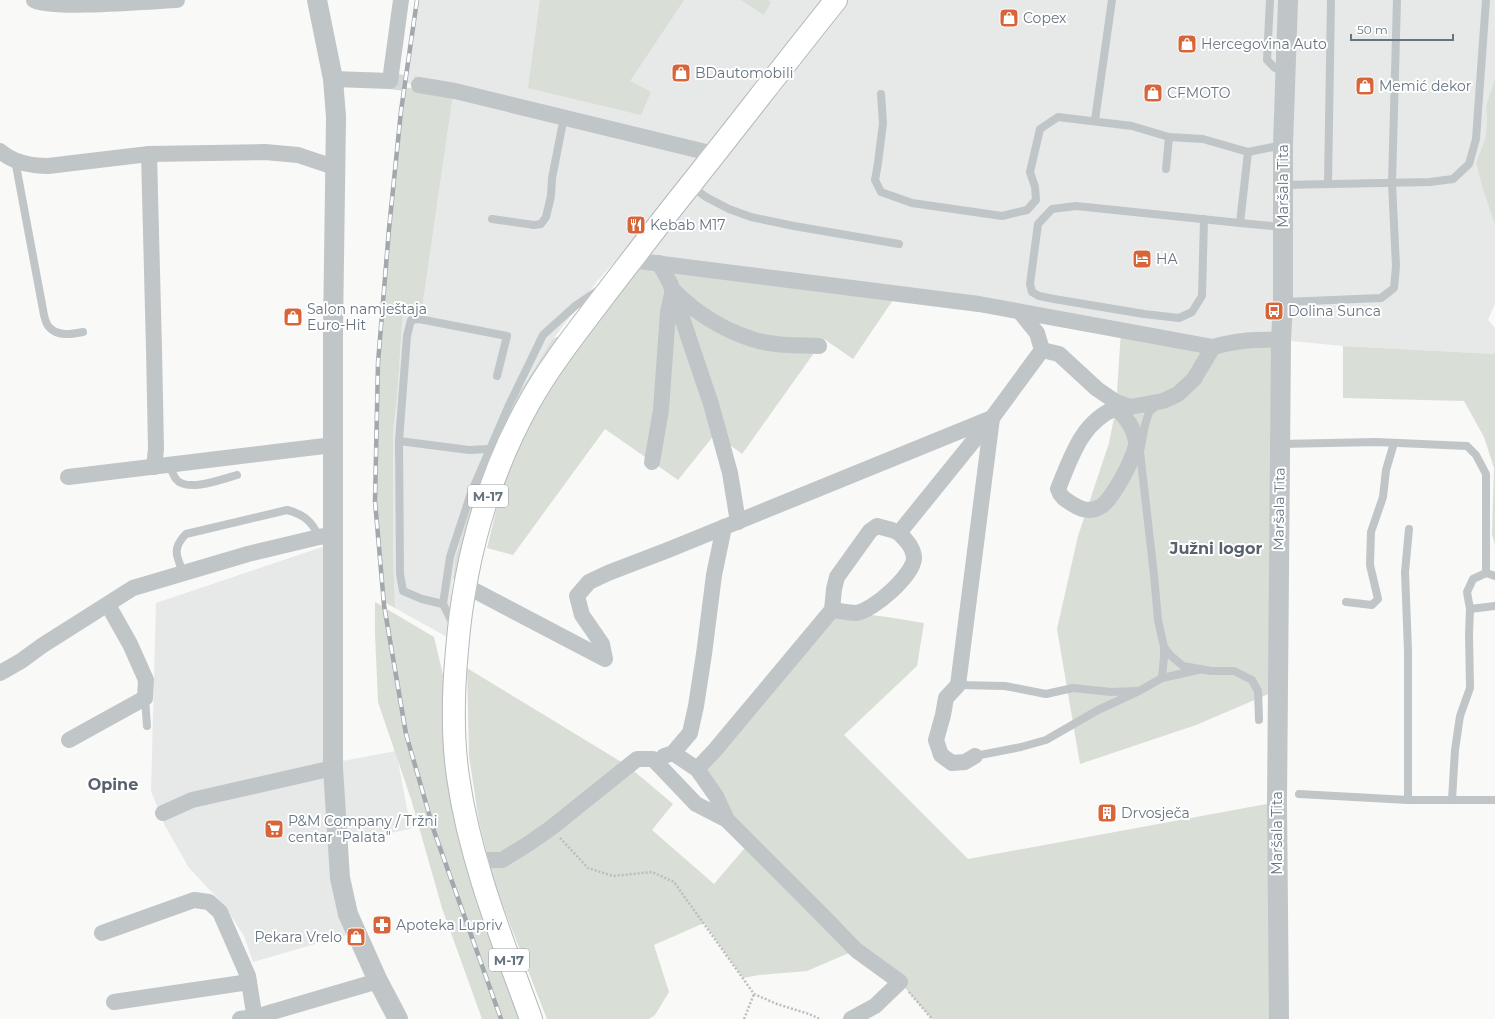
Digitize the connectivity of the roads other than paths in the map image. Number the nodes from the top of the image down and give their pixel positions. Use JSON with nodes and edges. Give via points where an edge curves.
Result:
{"nodes":[{"id":1,"x":34,"y":0,"type":"edge"},
{"id":2,"x":176,"y":0,"type":"edge"},
{"id":3,"x":317,"y":0,"type":"edge"},
{"id":4,"x":401,"y":0,"type":"edge"},
{"id":5,"x":836,"y":0,"type":"edge"},
{"id":6,"x":1112,"y":0,"type":"edge"},
{"id":7,"x":1270,"y":0,"type":"edge"},
{"id":8,"x":1288,"y":0,"type":"edge"},
{"id":9,"x":1331,"y":0,"type":"edge"},
{"id":10,"x":1397,"y":0,"type":"edge"},
{"id":11,"x":1486,"y":0,"type":"edge"},
{"id":12,"x":1286,"y":73,"type":"junction"},
{"id":13,"x":333,"y":78,"type":"junction"},
{"id":14,"x":419,"y":85,"type":"tunnel mouth"},
{"id":15,"x":881,"y":94,"type":"dead end"},
{"id":16,"x":564,"y":118,"type":"junction"},
{"id":17,"x":1095,"y":120,"type":"junction"},
{"id":18,"x":1169,"y":137,"type":"junction"},
{"id":19,"x":1283,"y":145,"type":"junction"},
{"id":20,"x":4,"y":152,"type":"edge"},
{"id":21,"x":1248,"y":152,"type":"junction"},
{"id":22,"x":149,"y":154,"type":"junction"},
{"id":23,"x":714,"y":154,"type":"junction"},
{"id":24,"x":334,"y":167,"type":"junction"},
{"id":25,"x":1166,"y":169,"type":"dead end"},
{"id":26,"x":1328,"y":184,"type":"junction"},
{"id":27,"x":1392,"y":184,"type":"junction"},
{"id":28,"x":1283,"y":185,"type":"junction"},
{"id":29,"x":690,"y":186,"type":"junction"},
{"id":30,"x":492,"y":219,"type":"dead end"},
{"id":31,"x":1204,"y":219,"type":"junction"},
{"id":32,"x":1240,"y":224,"type":"junction"},
{"id":33,"x":1283,"y":227,"type":"junction"},
{"id":34,"x":899,"y":244,"type":"dead end"},
{"id":35,"x":631,"y":260,"type":"junction"},
{"id":36,"x":659,"y":263,"type":"junction"},
{"id":37,"x":617,"y":277,"type":"junction"},
{"id":38,"x":673,"y":290,"type":"junction"},
{"id":39,"x":1283,"y":302,"type":"junction"},
{"id":40,"x":1020,"y":312,"type":"junction"},
{"id":41,"x":83,"y":332,"type":"dead end"},
{"id":42,"x":1281,"y":340,"type":"junction"},
{"id":43,"x":819,"y":346,"type":"dead end"},
{"id":44,"x":1213,"y":347,"type":"junction"},
{"id":45,"x":1042,"y":350,"type":"junction"},
{"id":46,"x":497,"y":376,"type":"dead end"},
{"id":47,"x":1163,"y":401,"type":"junction"},
{"id":48,"x":1116,"y":406,"type":"junction"},
{"id":49,"x":992,"y":418,"type":"junction"},
{"id":50,"x":399,"y":441,"type":"junction"},
{"id":51,"x":1394,"y":443,"type":"junction"},
{"id":52,"x":1280,"y":444,"type":"junction"},
{"id":53,"x":333,"y":445,"type":"junction"},
{"id":54,"x":1138,"y":448,"type":"junction"},
{"id":55,"x":469,"y":450,"type":"junction"},
{"id":56,"x":489,"y":450,"type":"junction"},
{"id":57,"x":652,"y":462,"type":"dead end"},
{"id":58,"x":484,"y":463,"type":"junction"},
{"id":59,"x":162,"y":466,"type":"junction"},
{"id":60,"x":237,"y":475,"type":"dead end"},
{"id":61,"x":68,"y":477,"type":"dead end"},
{"id":62,"x":731,"y":525,"type":"junction"},
{"id":63,"x":1410,"y":529,"type":"dead end"},
{"id":64,"x":900,"y":533,"type":"junction"},
{"id":65,"x":326,"y":536,"type":"junction"},
{"id":66,"x":183,"y":572,"type":"junction"},
{"id":67,"x":1486,"y":573,"type":"junction"},
{"id":68,"x":1495,"y":576,"type":"edge"},
{"id":69,"x":464,"y":585,"type":"junction"},
{"id":70,"x":1346,"y":602,"type":"dead end"},
{"id":71,"x":443,"y":604,"type":"junction"},
{"id":72,"x":108,"y":605,"type":"junction"},
{"id":73,"x":1495,"y":606,"type":"edge"},
{"id":74,"x":1470,"y":609,"type":"junction"},
{"id":75,"x":832,"y":610,"type":"junction"},
{"id":76,"x":458,"y":635,"type":"junction"},
{"id":77,"x":1164,"y":647,"type":"junction"},
{"id":78,"x":1199,"y":670,"type":"junction"},
{"id":79,"x":0,"y":673,"type":"edge"},
{"id":80,"x":1162,"y":678,"type":"junction"},
{"id":81,"x":958,"y":685,"type":"junction"},
{"id":82,"x":1139,"y":691,"type":"junction"},
{"id":83,"x":145,"y":698,"type":"junction"},
{"id":84,"x":1259,"y":720,"type":"dead end"},
{"id":85,"x":147,"y":726,"type":"dead end"},
{"id":86,"x":69,"y":740,"type":"dead end"},
{"id":87,"x":673,"y":753,"type":"junction"},
{"id":88,"x":975,"y":756,"type":"joint"},
{"id":89,"x":653,"y":759,"type":"junction"},
{"id":90,"x":333,"y":768,"type":"junction"},
{"id":91,"x":697,"y":769,"type":"junction"},
{"id":92,"x":1300,"y":794,"type":"dead end"},
{"id":93,"x":1408,"y":800,"type":"junction"},
{"id":94,"x":1452,"y":800,"type":"junction"},
{"id":95,"x":1495,"y":800,"type":"edge"},
{"id":96,"x":163,"y":813,"type":"dead end"},
{"id":97,"x":727,"y":820,"type":"junction"},
{"id":98,"x":476,"y":860,"type":"junction"},
{"id":99,"x":102,"y":933,"type":"dead end"},
{"id":100,"x":378,"y":981,"type":"junction"},
{"id":101,"x":249,"y":982,"type":"junction"},
{"id":102,"x":114,"y":1002,"type":"dead end"},
{"id":103,"x":250,"y":1018,"type":"edge"},
{"id":104,"x":398,"y":1019,"type":"edge"},
{"id":105,"x":531,"y":1019,"type":"edge"},
{"id":106,"x":851,"y":1019,"type":"edge"},
{"id":107,"x":1279,"y":1019,"type":"edge"}],
"edges":[{"from":1,"to":2,"type":"street","via":[[53,4],[95,4]]},
{"from":3,"to":13,"type":"street"},
{"from":4,"to":13,"type":"street","via":[[390,81]]},
{"from":5,"to":23,"type":"main road","number":"M-17"},
{"from":6,"to":17,"type":"lane"},
{"from":7,"to":12,"type":"lane","via":[[1267,60],[1275,68]]},
{"from":8,"to":12,"type":"street","name":"Maršala Tita"},
{"from":9,"to":26,"type":"lane"},
{"from":10,"to":27,"type":"lane"},
{"from":11,"to":27,"type":"lane","via":[[1476,139],[1469,164],[1452,179]]},
{"from":12,"to":19,"type":"street","name":"Maršala Tita"},
{"from":13,"to":24,"type":"street","via":[[336,117]]},
{"from":14,"to":16,"type":"street","via":[[455,91]]},
{"from":15,"to":17,"type":"lane","via":[[883,123],[874,180],[881,192],[912,203],[1002,216],[1027,210],[1036,200],[1030,172],[1040,129],[1058,117]]},
{"from":16,"to":23,"type":"street"},
{"from":16,"to":30,"type":"lane","via":[[546,217],[541,224],[534,225]]},
{"from":17,"to":18,"type":"lane","via":[[1132,126]]},
{"from":18,"to":21,"type":"lane","via":[[1203,139]]},
{"from":18,"to":25,"type":"lane"},
{"from":19,"to":21,"type":"lane"},
{"from":19,"to":28,"type":"street","name":"Maršala Tita"},
{"from":20,"to":22,"type":"street","via":[[32,166]]},
{"from":20,"to":41,"type":"lane","via":[[48,327],[66,335]]},
{"from":21,"to":32,"type":"lane"},
{"from":22,"to":24,"type":"street","via":[[265,152],[298,155]]},
{"from":22,"to":59,"type":"street","via":[[156,450]]},
{"from":23,"to":29,"type":"main road","number":"M-17"},
{"from":24,"to":53,"type":"street"},
{"from":26,"to":27,"type":"lane"},
{"from":26,"to":28,"type":"lane"},
{"from":27,"to":39,"type":"lane","via":[[1396,266],[1394,288],[1381,298]]},
{"from":28,"to":33,"type":"street","name":"Maršala Tita"},
{"from":29,"to":34,"type":"lane","via":[[729,209],[751,217]]},
{"from":29,"to":35,"type":"main road","number":"M-17"},
{"from":31,"to":31,"type":"lane","via":[[1076,206],[1052,209],[1038,224],[1030,284],[1032,292],[1054,299],[1179,318],[1192,312],[1202,296]]},
{"from":31,"to":32,"type":"lane"},
{"from":32,"to":33,"type":"lane"},
{"from":33,"to":39,"type":"street","name":"Maršala Tita"},
{"from":35,"to":36,"type":"street"},
{"from":35,"to":37,"type":"main road","number":"M-17"},
{"from":36,"to":38,"type":"street"},
{"from":36,"to":40,"type":"street","via":[[979,304]]},
{"from":37,"to":56,"type":"lane","via":[[574,306],[544,335]]},
{"from":37,"to":69,"type":"main road","number":"M-17","via":[[554,364],[510,439],[484,506]]},
{"from":38,"to":43,"type":"street","via":[[702,314],[752,340],[784,345]]},
{"from":38,"to":57,"type":"street","via":[[668,312],[661,410]]},
{"from":38,"to":62,"type":"street","via":[[711,404],[730,473]]},
{"from":39,"to":42,"type":"street","name":"Maršala Tita"},
{"from":40,"to":44,"type":"street"},
{"from":40,"to":45,"type":"street","via":[[1037,333]]},
{"from":42,"to":44,"type":"street","via":[[1253,339]]},
{"from":42,"to":52,"type":"street","name":"Maršala Tita"},
{"from":44,"to":47,"type":"street","via":[[1194,379],[1178,394]]},
{"from":45,"to":48,"type":"street","via":[[1059,354]]},
{"from":45,"to":49,"type":"street"},
{"from":46,"to":50,"type":"lane","via":[[507,336],[419,319],[411,320],[407,336]]},
{"from":47,"to":48,"type":"street","via":[[1130,407]]},
{"from":47,"to":54,"type":"lane","via":[[1149,412]]},
{"from":48,"to":54,"type":"street","via":[[1133,430]]},
{"from":48,"to":54,"type":"street","via":[[1098,418],[1084,432],[1058,489],[1060,496],[1081,509],[1101,507],[1110,498]]},
{"from":49,"to":62,"type":"street"},
{"from":49,"to":64,"type":"street"},
{"from":49,"to":81,"type":"street"},
{"from":50,"to":55,"type":"lane"},
{"from":50,"to":71,"type":"lane","via":[[400,574],[403,591]]},
{"from":51,"to":52,"type":"lane"},
{"from":51,"to":67,"type":"lane","via":[[1467,446],[1476,456],[1486,474]]},
{"from":51,"to":70,"type":"lane","via":[[1386,470],[1383,497],[1371,532],[1370,565],[1378,599],[1372,605]]},
{"from":52,"to":107,"type":"street","name":"Maršala Tita","via":[[1276,802]]},
{"from":53,"to":59,"type":"street"},
{"from":53,"to":65,"type":"street"},
{"from":54,"to":77,"type":"lane","via":[[1158,620]]},
{"from":55,"to":56,"type":"lane"},
{"from":55,"to":58,"type":"lane","via":[[479,456]]},
{"from":56,"to":58,"type":"lane"},
{"from":58,"to":71,"type":"lane","via":[[471,493],[450,557]]},
{"from":59,"to":60,"type":"lane","via":[[183,485],[192,486]]},
{"from":59,"to":61,"type":"street"},
{"from":62,"to":69,"type":"street","via":[[589,582],[577,596],[582,615],[602,644],[605,659]]},
{"from":62,"to":87,"type":"street","via":[[714,575],[690,733]]},
{"from":63,"to":93,"type":"lane","via":[[1405,572]]},
{"from":64,"to":75,"type":"street","via":[[877,526],[870,531],[838,577]]},
{"from":64,"to":75,"type":"street","via":[[911,546],[914,557],[913,566],[904,579],[875,605],[858,613]]},
{"from":65,"to":66,"type":"street"},
{"from":65,"to":66,"type":"lane","via":[[307,518],[287,510],[186,534],[180,540],[176,556]]},
{"from":65,"to":90,"type":"street"},
{"from":66,"to":72,"type":"street","via":[[134,588]]},
{"from":67,"to":68,"type":"lane"},
{"from":67,"to":74,"type":"lane","via":[[1473,579],[1468,592]]},
{"from":69,"to":76,"type":"main road","number":"M-17"},
{"from":71,"to":76,"type":"lane"},
{"from":72,"to":79,"type":"street"},
{"from":72,"to":83,"type":"street","via":[[146,680]]},
{"from":73,"to":74,"type":"lane"},
{"from":74,"to":94,"type":"lane","via":[[1470,688],[1460,716]]},
{"from":75,"to":91,"type":"street","via":[[716,750]]},
{"from":76,"to":98,"type":"main road","number":"M-17","via":[[454,674],[455,744],[464,814]]},
{"from":77,"to":78,"type":"lane","via":[[1183,666]]},
{"from":77,"to":80,"type":"lane"},
{"from":78,"to":80,"type":"lane"},
{"from":78,"to":84,"type":"lane","via":[[1234,671],[1252,680],[1258,692]]},
{"from":80,"to":82,"type":"lane"},
{"from":81,"to":82,"type":"lane","via":[[1005,686],[1046,694],[1073,688],[1111,692]]},
{"from":81,"to":88,"type":"street","via":[[946,698],[936,740],[941,755],[952,763],[965,762]]},
{"from":82,"to":88,"type":"lane","via":[[1098,710],[1046,740],[1021,748]]},
{"from":83,"to":85,"type":"lane"},
{"from":83,"to":86,"type":"street"},
{"from":87,"to":89,"type":"street"},
{"from":87,"to":91,"type":"street"},
{"from":89,"to":97,"type":"street","via":[[696,804]]},
{"from":89,"to":98,"type":"street","via":[[637,759],[551,828],[502,860]]},
{"from":90,"to":96,"type":"street","via":[[192,800]]},
{"from":90,"to":100,"type":"street","via":[[340,878],[348,914]]},
{"from":91,"to":97,"type":"street","via":[[716,796]]},
{"from":92,"to":93,"type":"lane"},
{"from":93,"to":94,"type":"lane"},
{"from":94,"to":95,"type":"lane"},
{"from":97,"to":106,"type":"street","via":[[856,950],[900,982],[875,1006]]},
{"from":98,"to":105,"type":"main road","number":"M-17","via":[[488,901]]},
{"from":99,"to":101,"type":"street","via":[[194,900],[209,902],[220,912]]},
{"from":100,"to":103,"type":"street"},
{"from":100,"to":104,"type":"street"},
{"from":101,"to":102,"type":"street"},
{"from":101,"to":103,"type":"street"}]}
